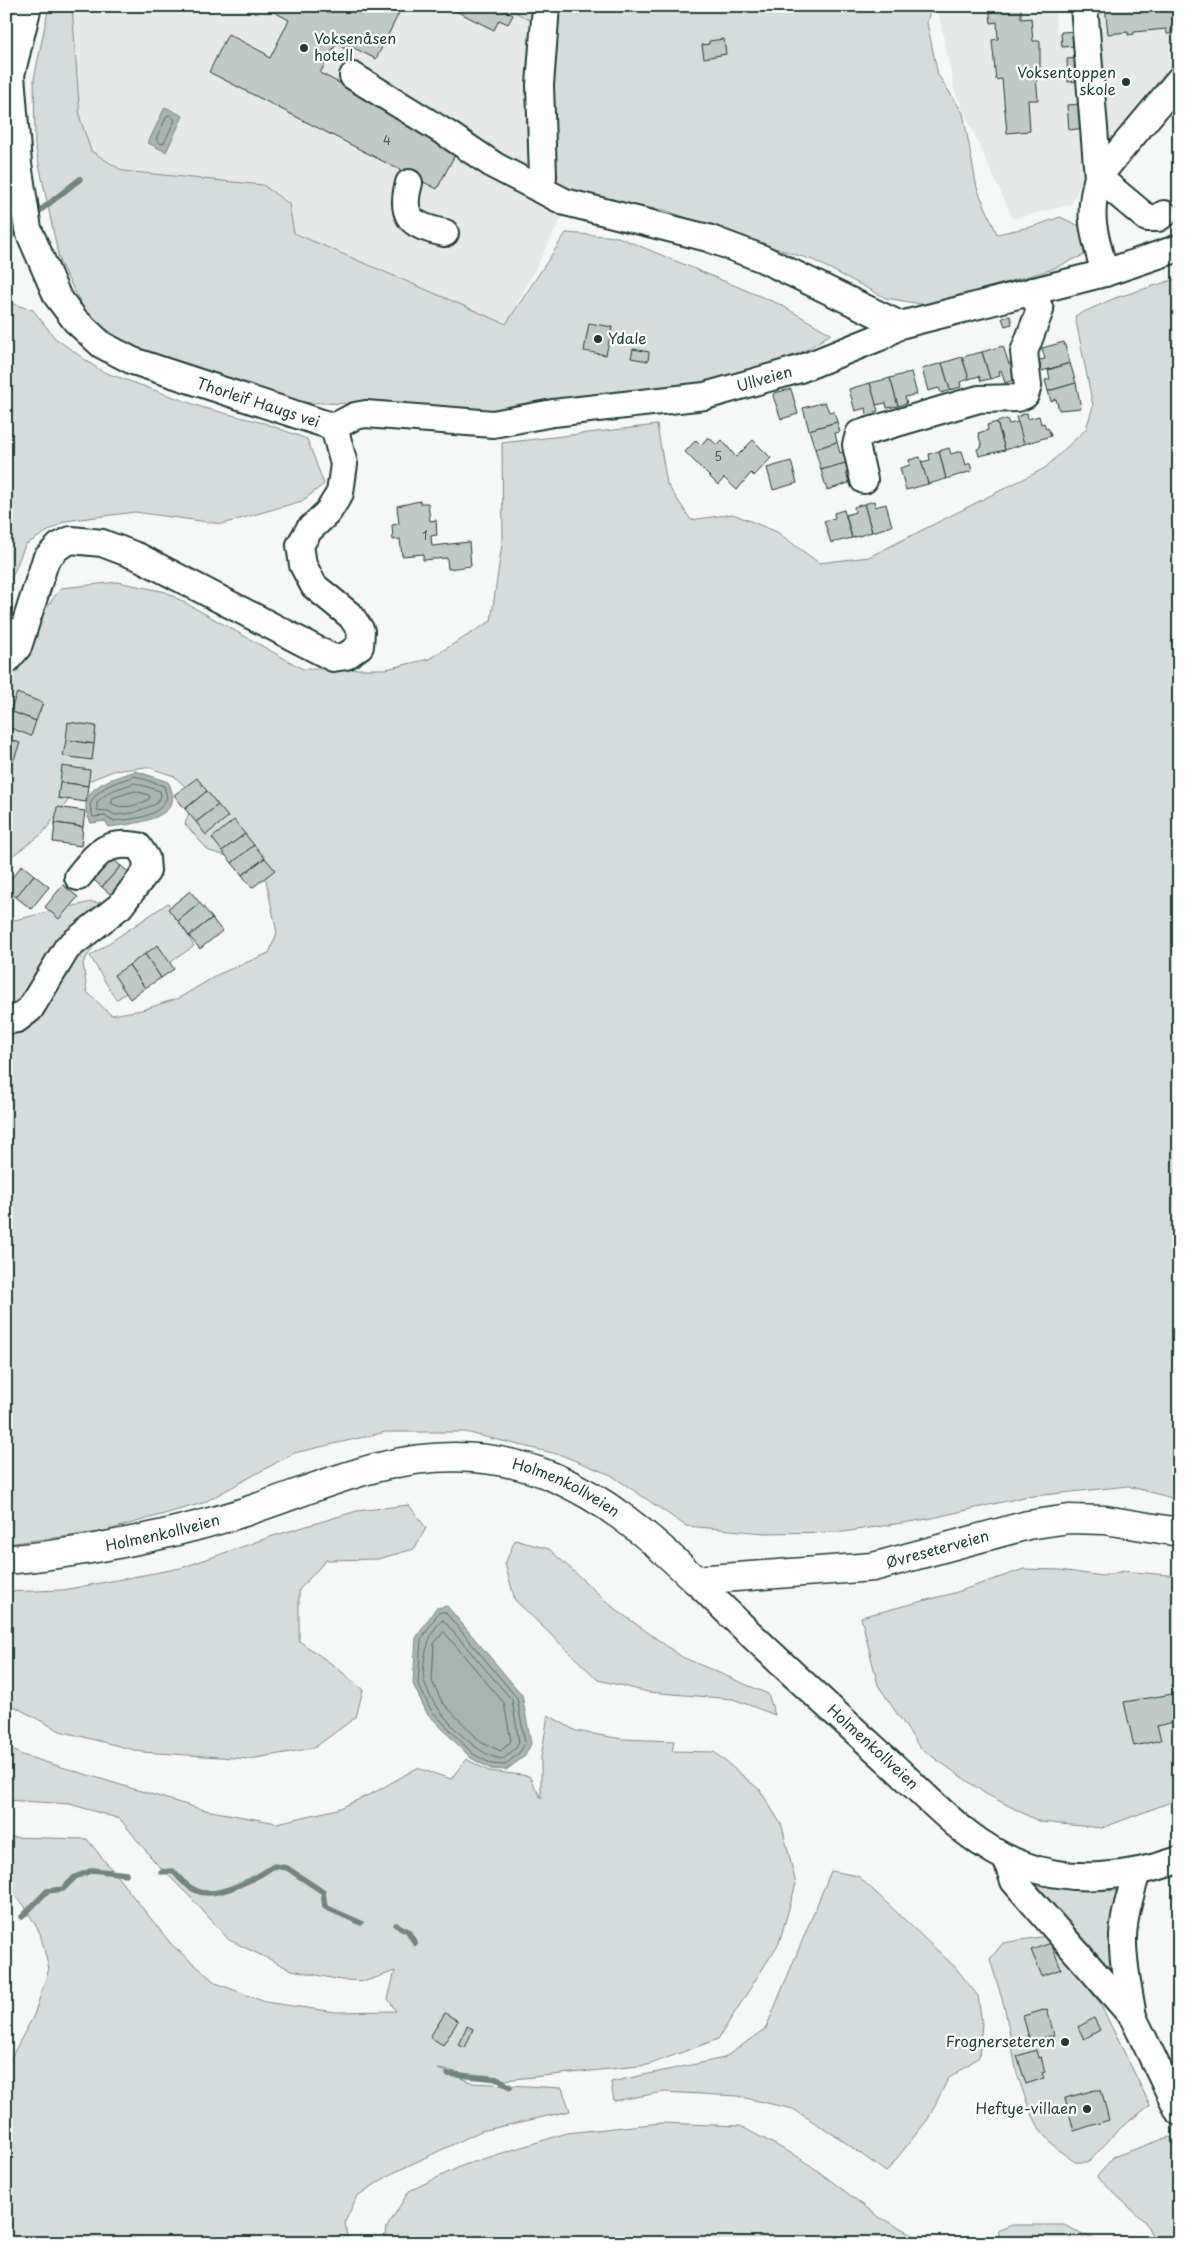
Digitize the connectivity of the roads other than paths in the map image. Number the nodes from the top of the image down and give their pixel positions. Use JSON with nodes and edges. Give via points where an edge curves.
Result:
{"nodes":[{"id":1,"x":28,"y":6,"type":"edge"},
{"id":2,"x":546,"y":6,"type":"edge"},
{"id":3,"x":1084,"y":6,"type":"edge"},
{"id":4,"x":9,"y":66,"type":"edge"},
{"id":5,"x":353,"y":76,"type":"dead end"},
{"id":6,"x":1179,"y":80,"type":"edge"},
{"id":7,"x":1098,"y":177,"type":"junction"},
{"id":8,"x":410,"y":183,"type":"dead end"},
{"id":9,"x":541,"y":190,"type":"junction"},
{"id":10,"x":1164,"y":214,"type":"dead end"},
{"id":11,"x":445,"y":232,"type":"dead end"},
{"id":12,"x":1179,"y":248,"type":"edge"},
{"id":13,"x":1105,"y":273,"type":"junction"},
{"id":14,"x":1032,"y":291,"type":"junction"},
{"id":15,"x":900,"y":325,"type":"junction"},
{"id":16,"x":334,"y":427,"type":"junction"},
{"id":17,"x":864,"y":480,"type":"dead end"},
{"id":18,"x":6,"y":660,"type":"edge"},
{"id":19,"x":78,"y":877,"type":"dead end"},
{"id":20,"x":6,"y":1021,"type":"edge"},
{"id":21,"x":1179,"y":1532,"type":"edge"},
{"id":22,"x":6,"y":1560,"type":"edge"},
{"id":23,"x":695,"y":1580,"type":"junction"},
{"id":24,"x":1006,"y":1858,"type":"junction"},
{"id":25,"x":1179,"y":1860,"type":"edge"},
{"id":26,"x":1137,"y":1872,"type":"junction"},
{"id":27,"x":1133,"y":2016,"type":"junction"},
{"id":28,"x":1179,"y":2112,"type":"edge"}],
"edges":[{"from":1,"to":4,"type":"street","name":"Thorleif Haugs vei"},
{"from":2,"to":9,"type":"street","via":[[542,46],[544,176]]},
{"from":3,"to":7,"type":"street"},
{"from":4,"to":16,"type":"street","name":"Thorleif Haugs vei","via":[[28,229],[57,296],[75,320],[102,344],[133,361]]},
{"from":5,"to":9,"type":"street","via":[[495,166]]},
{"from":6,"to":7,"type":"street"},
{"from":7,"to":10,"type":"street","via":[[1147,218],[1158,218]]},
{"from":7,"to":13,"type":"street","via":[[1092,200],[1092,225]]},
{"from":8,"to":11,"type":"street","via":[[406,200],[409,216],[419,227]]},
{"from":9,"to":15,"type":"street","via":[[565,202],[708,238],[761,258]]},
{"from":12,"to":13,"type":"street","name":"Ullveien"},
{"from":13,"to":14,"type":"street","name":"Ullveien"},
{"from":14,"to":15,"type":"street","name":"Ullveien"},
{"from":14,"to":17,"type":"street","via":[[1040,310],[1024,352],[1028,386],[1025,394],[1018,398],[979,399],[859,434],[856,445]]},
{"from":15,"to":16,"type":"street","name":"Ullveien","via":[[880,337],[800,369],[705,396],[553,413],[492,424],[366,414]]},
{"from":16,"to":18,"type":"street","name":"Thorleif Haugs vei","via":[[344,464],[340,493],[300,545],[303,565],[314,586],[351,616],[361,631],[360,646],[346,656],[333,658],[139,557],[102,543],[71,540],[46,559],[18,647]]},
{"from":19,"to":20,"type":"street","via":[[100,851],[122,843],[138,846],[146,858],[147,871],[120,906],[67,948],[24,1015]]},
{"from":21,"to":23,"type":"main road","name":"Øvreseterveien","via":[[1121,1522],[1069,1519],[1028,1525],[873,1567]]},
{"from":22,"to":23,"type":"main road","name":"Holmenkollveien","via":[[106,1547],[173,1532],[257,1508],[351,1475],[402,1461],[451,1455],[521,1465],[569,1484],[647,1535]]},
{"from":23,"to":24,"type":"street","name":"Holmenkollveien","via":[[760,1645],[970,1836]]},
{"from":24,"to":26,"type":"street","name":"Holmenkollveien","via":[[1024,1866],[1071,1875]]},
{"from":24,"to":27,"type":"street","via":[[1014,1881]]},
{"from":25,"to":26,"type":"street","name":"Holmenkollveien"},
{"from":26,"to":27,"type":"street","via":[[1123,1936]]},
{"from":27,"to":28,"type":"street"}]}
